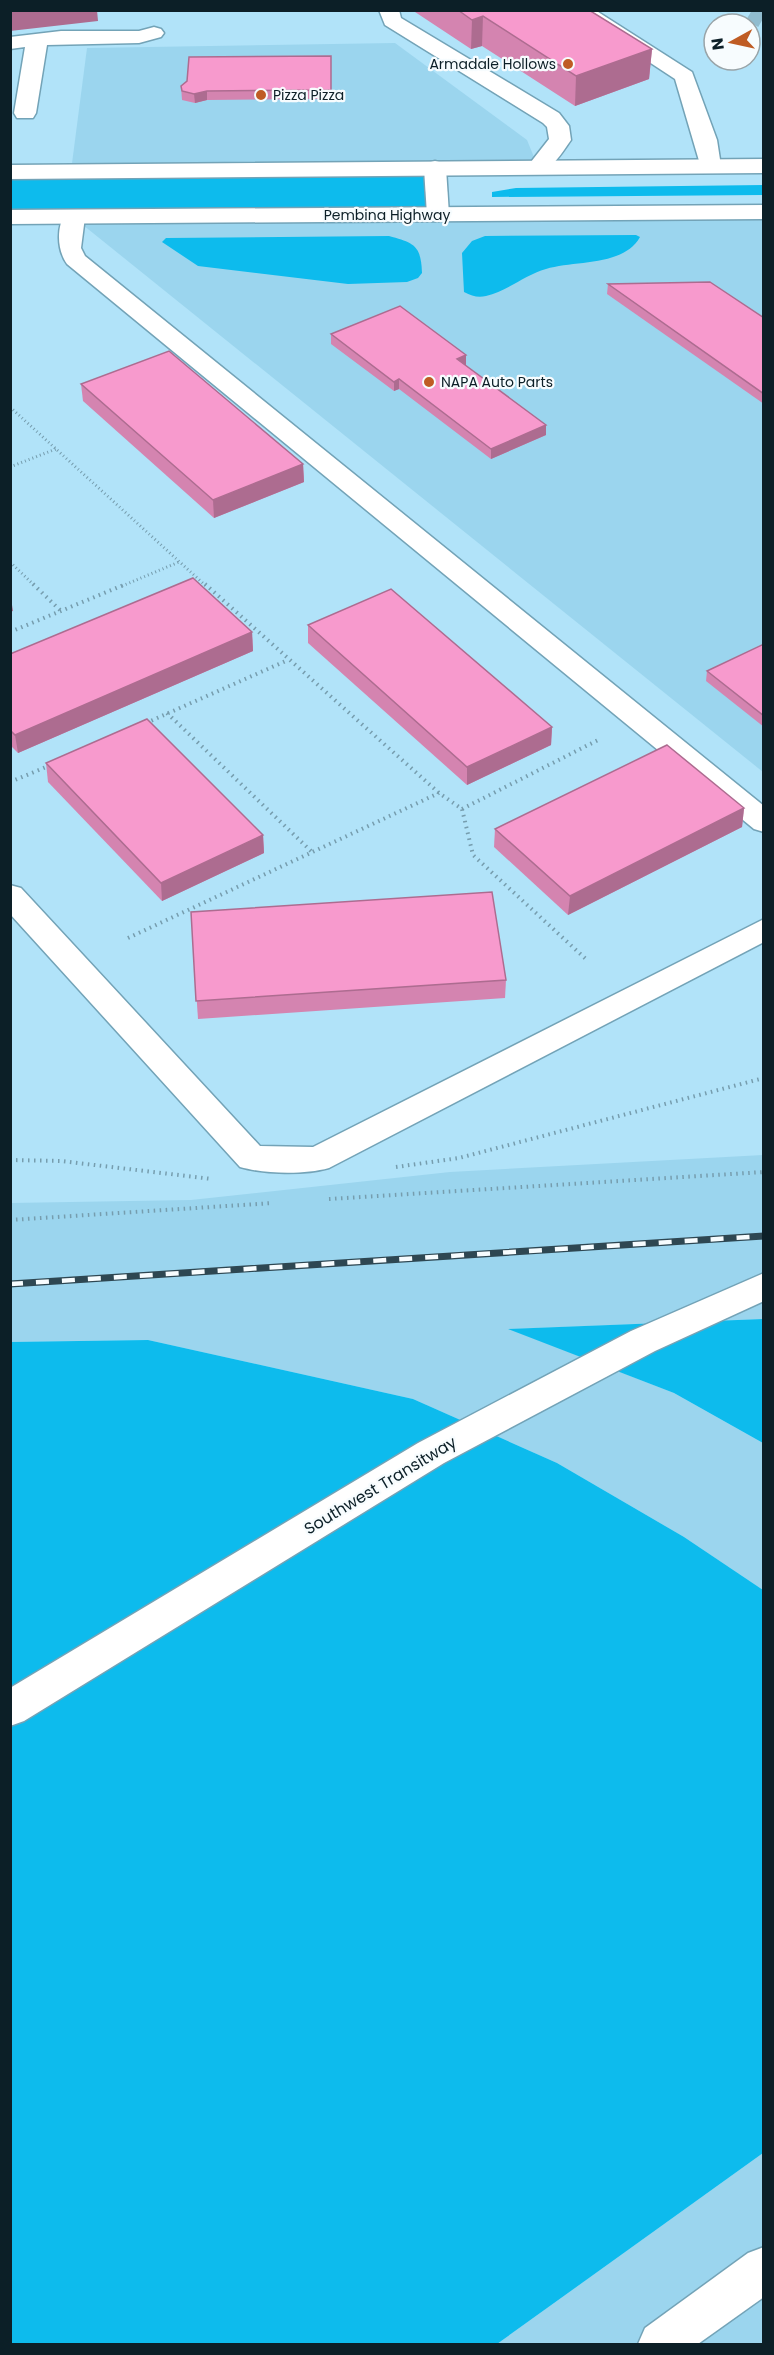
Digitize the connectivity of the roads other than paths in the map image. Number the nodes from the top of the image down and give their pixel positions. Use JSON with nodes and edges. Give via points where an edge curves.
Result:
{"nodes":[{"id":1,"x":390,"y":10,"type":"edge"},
{"id":2,"x":580,"y":10,"type":"edge"},
{"id":3,"x":154,"y":33,"type":"dead end"},
{"id":4,"x":38,"y":40,"type":"junction"},
{"id":5,"x":10,"y":43,"type":"edge"},
{"id":6,"x":25,"y":114,"type":"dead end"},
{"id":7,"x":710,"y":166,"type":"junction"},
{"id":8,"x":764,"y":166,"type":"edge"},
{"id":9,"x":538,"y":167,"type":"junction"},
{"id":10,"x":435,"y":168,"type":"junction"},
{"id":11,"x":10,"y":171,"type":"edge"},
{"id":12,"x":764,"y":212,"type":"edge"},
{"id":13,"x":438,"y":215,"type":"junction"},
{"id":14,"x":10,"y":217,"type":"edge"},
{"id":15,"x":74,"y":217,"type":"junction"},
{"id":16,"x":764,"y":822,"type":"edge"},
{"id":17,"x":10,"y":896,"type":"edge"},
{"id":18,"x":764,"y":929,"type":"edge"},
{"id":19,"x":764,"y":1286,"type":"edge"},
{"id":20,"x":10,"y":1709,"type":"edge"},
{"id":21,"x":764,"y":2269,"type":"edge"},
{"id":22,"x":676,"y":2340,"type":"edge"}],
"edges":[{"from":1,"to":9,"type":"main road","via":[[393,21],[551,118],[558,126],[560,140]]},
{"from":2,"to":7,"type":"main road","via":[[685,76],[706,140]]},
{"from":3,"to":4,"type":"main road","via":[[139,37]]},
{"from":4,"to":5,"type":"main road"},
{"from":4,"to":6,"type":"main road"},
{"from":7,"to":8,"type":"main road"},
{"from":7,"to":9,"type":"main road"},
{"from":9,"to":10,"type":"main road"},
{"from":10,"to":11,"type":"main road"},
{"from":10,"to":13,"type":"main road"},
{"from":12,"to":13,"type":"main road","name":"Pembina Highway"},
{"from":13,"to":15,"type":"main road","name":"Pembina Highway"},
{"from":14,"to":15,"type":"main road","name":"Pembina Highway"},
{"from":15,"to":16,"type":"main road","via":[[70,248],[75,259]]},
{"from":17,"to":18,"type":"main road","via":[[252,1158],[317,1159]]},
{"from":19,"to":20,"type":"main road","name":"Southwest Transitway","via":[[643,1341],[430,1453]]},
{"from":21,"to":22,"type":"main road"}]}
